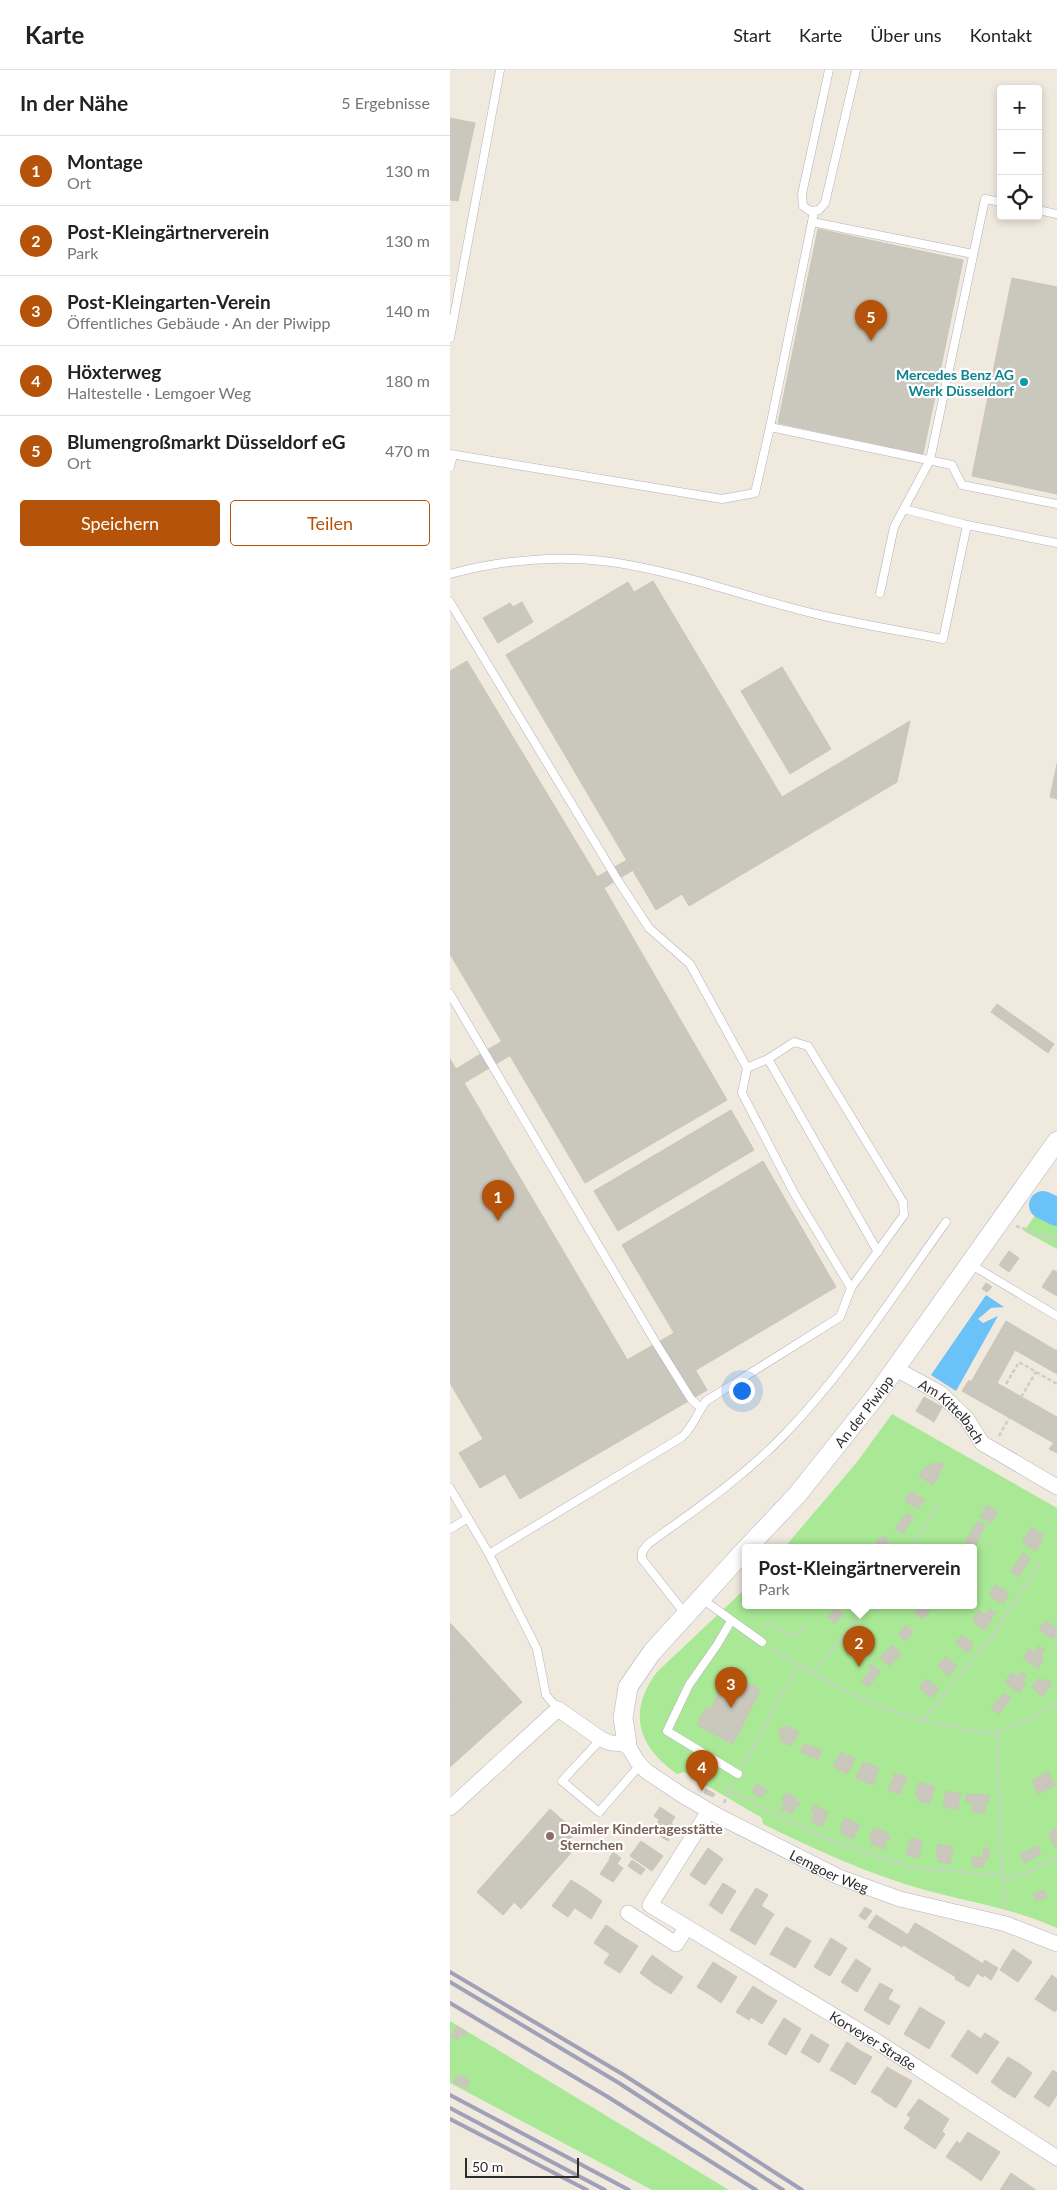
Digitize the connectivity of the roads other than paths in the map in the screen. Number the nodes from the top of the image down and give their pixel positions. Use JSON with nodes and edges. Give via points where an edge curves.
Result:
{"nodes":[{"id":1,"x":500,"y":70,"type":"edge"},
{"id":2,"x":829,"y":70,"type":"edge"},
{"id":3,"x":856,"y":70,"type":"edge"},
{"id":4,"x":997,"y":201,"type":"edge"},
{"id":5,"x":1042,"y":211,"type":"edge"},
{"id":6,"x":814,"y":212,"type":"junction"},
{"id":7,"x":1057,"y":214,"type":"edge"},
{"id":8,"x":812,"y":222,"type":"junction"},
{"id":9,"x":973,"y":254,"type":"junction"},
{"id":10,"x":450,"y":338,"type":"edge"},
{"id":11,"x":770,"y":427,"type":"junction"},
{"id":12,"x":452,"y":454,"type":"edge"},
{"id":13,"x":930,"y":460,"type":"junction"},
{"id":14,"x":450,"y":467,"type":"edge"},
{"id":15,"x":1057,"y":504,"type":"edge"},
{"id":16,"x":904,"y":509,"type":"junction"},
{"id":17,"x":966,"y":525,"type":"junction"},
{"id":18,"x":1057,"y":542,"type":"edge"},
{"id":19,"x":450,"y":574,"type":"edge"},
{"id":20,"x":880,"y":593,"type":"dead end"},
{"id":21,"x":450,"y":602,"type":"edge"},
{"id":22,"x":450,"y":994,"type":"edge"},
{"id":23,"x":768,"y":1059,"type":"junction"},
{"id":24,"x":747,"y":1068,"type":"junction"},
{"id":25,"x":1057,"y":1141,"type":"edge"},
{"id":26,"x":946,"y":1222,"type":"dead end"},
{"id":27,"x":878,"y":1252,"type":"junction"},
{"id":28,"x":970,"y":1264,"type":"junction"},
{"id":29,"x":851,"y":1288,"type":"junction"},
{"id":30,"x":1057,"y":1316,"type":"edge"},
{"id":31,"x":896,"y":1369,"type":"junction"},
{"id":32,"x":701,"y":1408,"type":"junction"},
{"id":33,"x":450,"y":1488,"type":"edge"},
{"id":34,"x":1057,"y":1488,"type":"edge"},
{"id":35,"x":468,"y":1518,"type":"junction"},
{"id":36,"x":450,"y":1529,"type":"edge"},
{"id":37,"x":751,"y":1544,"type":"edge"},
{"id":38,"x":742,"y":1553,"type":"edge"},
{"id":39,"x":489,"y":1554,"type":"junction"},
{"id":40,"x":700,"y":1598,"type":"junction"},
{"id":41,"x":686,"y":1616,"type":"junction"},
{"id":42,"x":731,"y":1621,"type":"junction"},
{"id":43,"x":759,"y":1640,"type":"road end"},
{"id":44,"x":558,"y":1708,"type":"junction"},
{"id":45,"x":601,"y":1739,"type":"junction"},
{"id":46,"x":627,"y":1744,"type":"junction"},
{"id":47,"x":640,"y":1765,"type":"junction"},
{"id":48,"x":738,"y":1774,"type":"road end"},
{"id":49,"x":450,"y":1808,"type":"edge"},
{"id":50,"x":709,"y":1811,"type":"junction"},
{"id":51,"x":650,"y":1905,"type":"junction"},
{"id":52,"x":686,"y":1928,"type":"junction"},
{"id":53,"x":1057,"y":1944,"type":"edge"},
{"id":54,"x":1057,"y":2158,"type":"edge"}],
"edges":[{"from":1,"to":10,"type":"lane"},
{"from":2,"to":6,"type":"lane","via":[[802,194],[803,206]]},
{"from":3,"to":6,"type":"lane","via":[[826,197],[823,207]]},
{"from":4,"to":9,"type":"lane","via":[[985,199]]},
{"from":5,"to":7,"type":"lane"},
{"from":6,"to":8,"type":"lane"},
{"from":8,"to":9,"type":"lane"},
{"from":8,"to":11,"type":"lane"},
{"from":9,"to":13,"type":"lane"},
{"from":11,"to":12,"type":"lane","via":[[755,493],[722,499]]},
{"from":11,"to":13,"type":"lane"},
{"from":12,"to":14,"type":"lane"},
{"from":13,"to":15,"type":"lane","via":[[952,465],[962,485]]},
{"from":13,"to":16,"type":"lane"},
{"from":16,"to":17,"type":"lane"},
{"from":16,"to":20,"type":"lane","via":[[894,527]]},
{"from":17,"to":18,"type":"lane"},
{"from":17,"to":19,"type":"lane","via":[[942,638],[817,614],[657,571],[610,562],[539,559],[475,567]]},
{"from":21,"to":24,"type":"lane","via":[[614,874],[649,928],[690,964]]},
{"from":22,"to":32,"type":"lane","via":[[661,1351],[691,1399]]},
{"from":23,"to":24,"type":"lane"},
{"from":23,"to":27,"type":"lane"},
{"from":23,"to":27,"type":"lane","via":[[794,1042],[808,1046],[903,1202],[904,1215]]},
{"from":24,"to":29,"type":"lane","via":[[742,1093],[794,1193]]},
{"from":25,"to":28,"type":"street","name":"An der Piwipp"},
{"from":26,"to":41,"type":"lane","via":[[807,1410],[781,1438],[720,1492],[648,1544],[642,1552],[642,1559]]},
{"from":27,"to":29,"type":"lane"},
{"from":28,"to":30,"type":"lane"},
{"from":28,"to":31,"type":"street","name":"An der Piwipp"},
{"from":29,"to":32,"type":"lane","via":[[840,1318],[706,1401]]},
{"from":31,"to":34,"type":"street","name":"Am Kittelbach","via":[[940,1393],[967,1419],[982,1443]]},
{"from":31,"to":37,"type":"street","name":"An der Piwipp","via":[[797,1495]]},
{"from":32,"to":39,"type":"lane","via":[[694,1425],[682,1437]]},
{"from":33,"to":35,"type":"lane"},
{"from":35,"to":36,"type":"lane"},
{"from":35,"to":39,"type":"lane"},
{"from":38,"to":40,"type":"street","name":"An der Piwipp"},
{"from":39,"to":44,"type":"lane","via":[[537,1649],[546,1696]]},
{"from":40,"to":41,"type":"street","name":"An der Piwipp"},
{"from":40,"to":42,"type":"lane"},
{"from":41,"to":46,"type":"street","name":"An der Piwipp","via":[[652,1652],[628,1687],[622,1718]]},
{"from":42,"to":43,"type":"lane"},
{"from":42,"to":48,"type":"lane","via":[[688,1685],[667,1731]]},
{"from":44,"to":45,"type":"street"},
{"from":44,"to":49,"type":"street"},
{"from":45,"to":46,"type":"street"},
{"from":45,"to":47,"type":"lane","via":[[562,1781],[599,1812]]},
{"from":46,"to":47,"type":"street","name":"Lemgoer Weg"},
{"from":47,"to":50,"type":"street","name":"Lemgoer Weg","via":[[665,1785]]},
{"from":50,"to":51,"type":"street"},
{"from":50,"to":53,"type":"street","name":"Lemgoer Weg","via":[[839,1877],[900,1899],[1006,1924]]},
{"from":51,"to":52,"type":"street","name":"Korveyer Straße"},
{"from":51,"to":52,"type":"street","via":[[634,1917],[676,1944]]},
{"from":52,"to":54,"type":"street","name":"Korveyer Straße","via":[[876,2041]]}]}
